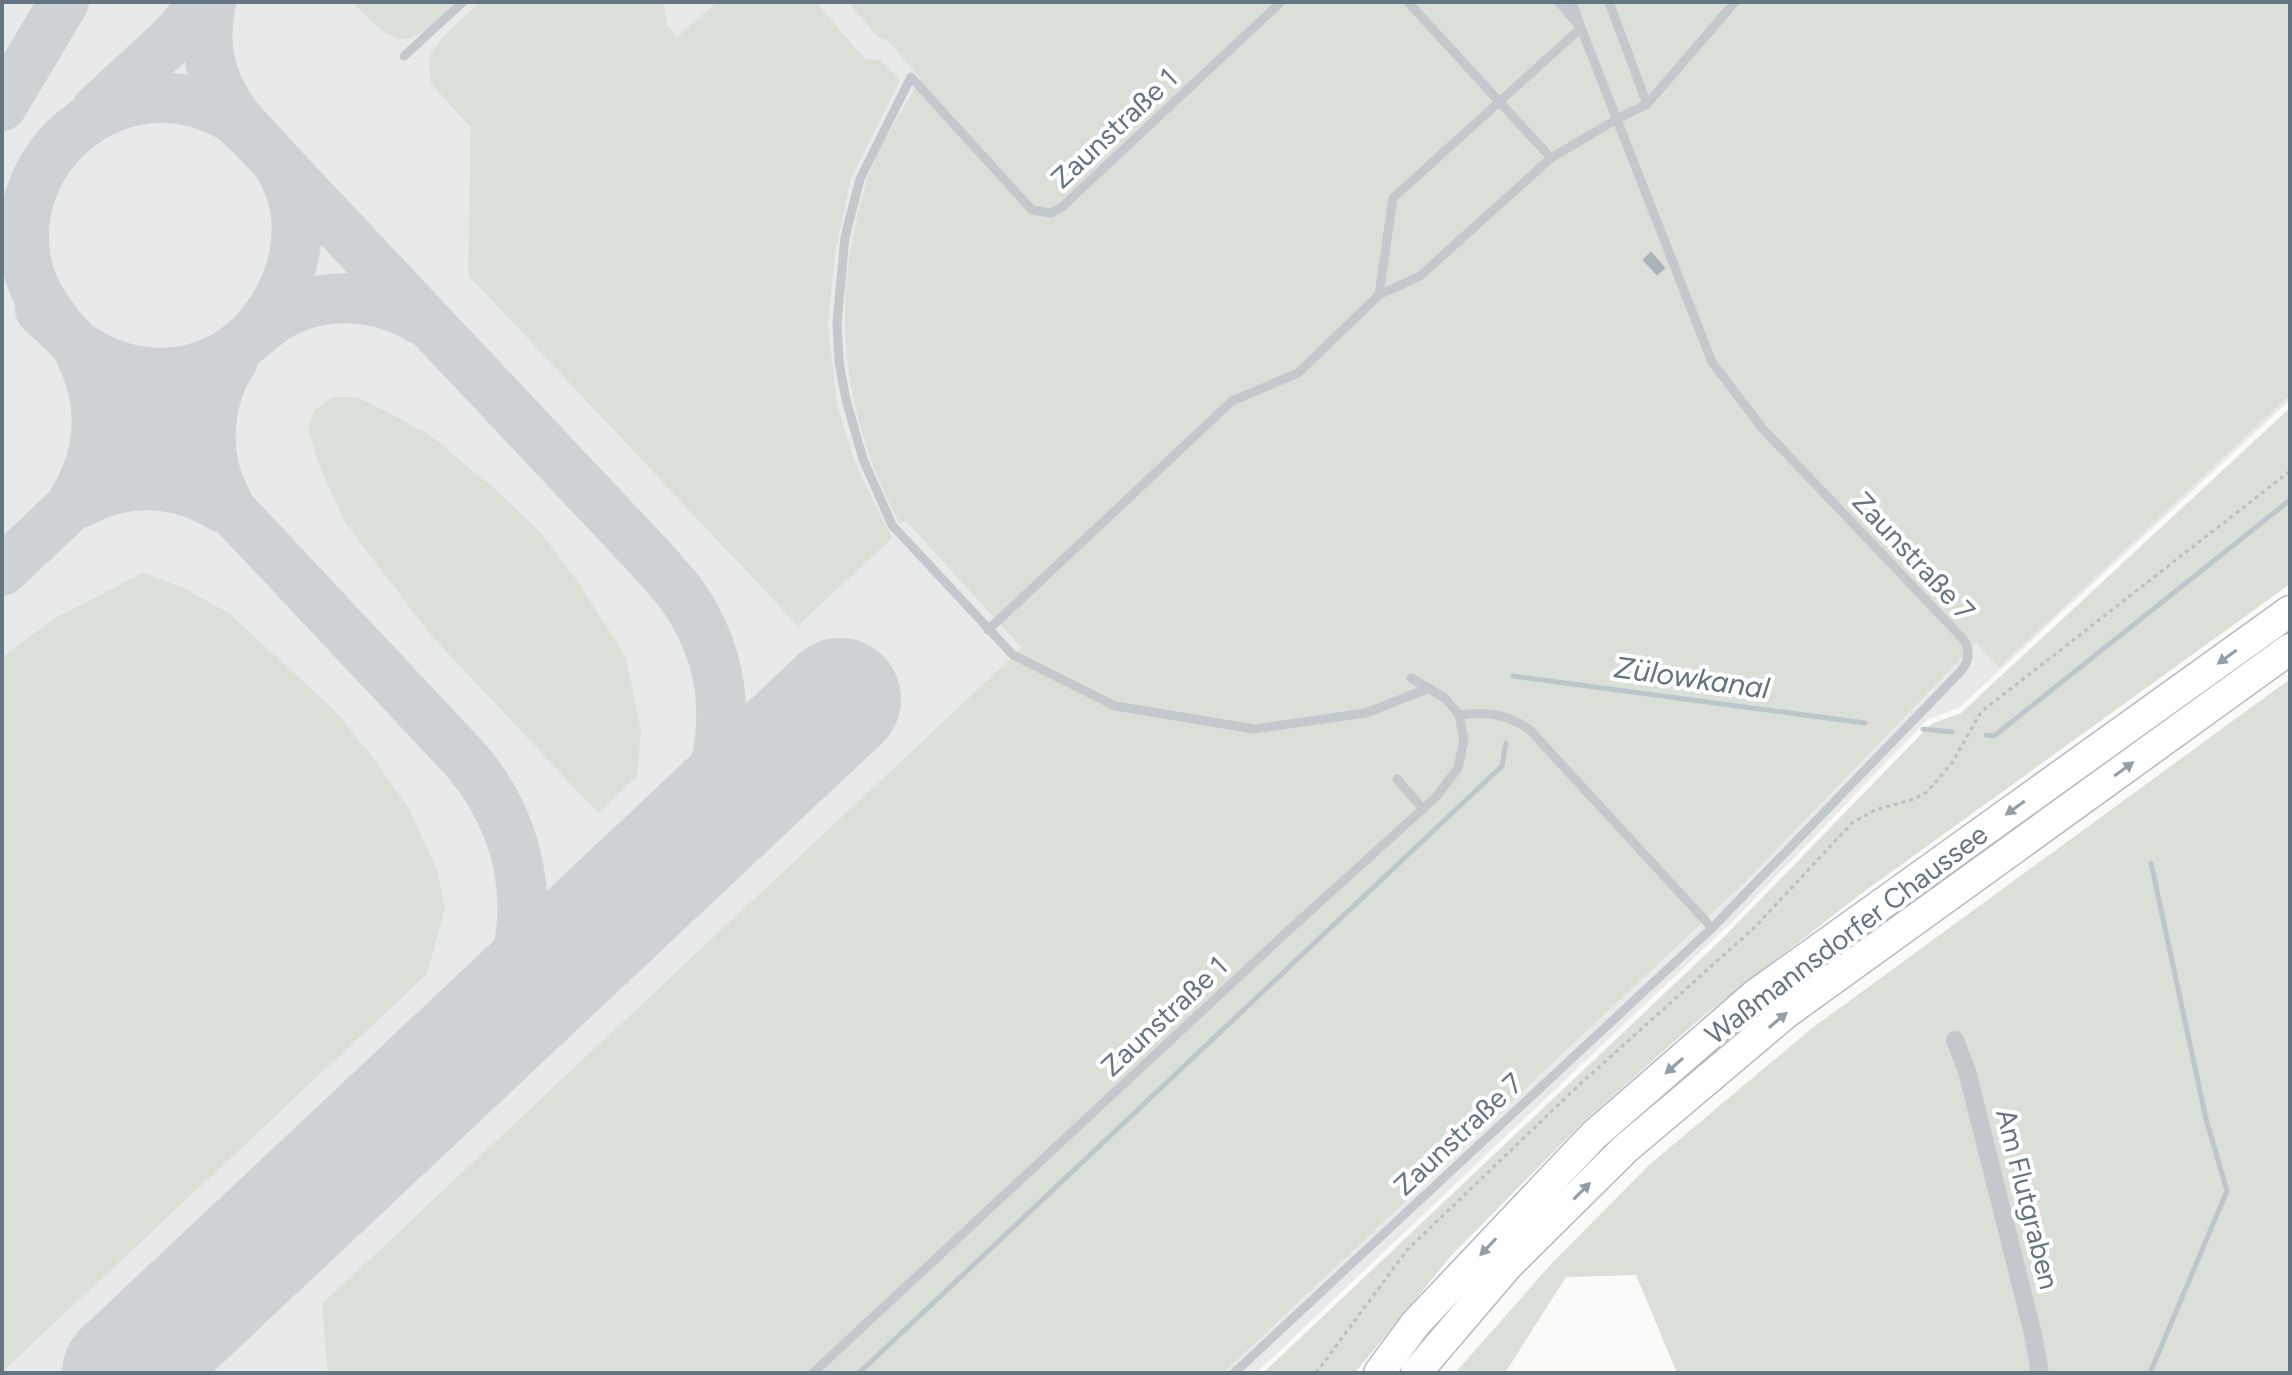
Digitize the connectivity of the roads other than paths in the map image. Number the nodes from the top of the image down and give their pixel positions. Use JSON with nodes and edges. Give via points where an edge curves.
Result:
{"nodes":[{"id":1,"x":463,"y":2,"type":"edge"},
{"id":2,"x":1281,"y":2,"type":"edge"},
{"id":3,"x":1408,"y":2,"type":"edge"},
{"id":4,"x":1559,"y":2,"type":"edge"},
{"id":5,"x":1572,"y":2,"type":"edge"},
{"id":6,"x":1609,"y":2,"type":"edge"},
{"id":7,"x":1735,"y":2,"type":"edge"},
{"id":8,"x":1581,"y":28,"type":"junction"},
{"id":9,"x":404,"y":56,"type":"dead end"},
{"id":10,"x":1499,"y":102,"type":"junction"},
{"id":11,"x":1647,"y":104,"type":"junction"},
{"id":12,"x":1617,"y":119,"type":"junction"},
{"id":13,"x":1551,"y":158,"type":"junction"},
{"id":14,"x":1379,"y":295,"type":"junction"},
{"id":15,"x":2290,"y":611,"type":"edge"},
{"id":16,"x":988,"y":630,"type":"junction"},
{"id":17,"x":2290,"y":649,"type":"edge"},
{"id":18,"x":1411,"y":678,"type":"dead end"},
{"id":19,"x":1429,"y":688,"type":"junction"},
{"id":20,"x":1459,"y":715,"type":"junction"},
{"id":21,"x":1397,"y":779,"type":"dead end"},
{"id":22,"x":1423,"y":809,"type":"junction"},
{"id":23,"x":1712,"y":928,"type":"junction"},
{"id":24,"x":1955,"y":1040,"type":"dead end"},
{"id":25,"x":813,"y":1373,"type":"edge"},
{"id":26,"x":1234,"y":1373,"type":"edge"},
{"id":27,"x":1379,"y":1373,"type":"edge"},
{"id":28,"x":1416,"y":1373,"type":"edge"},
{"id":29,"x":2040,"y":1373,"type":"edge"}],
"edges":[{"from":1,"to":9,"type":"lane"},
{"from":2,"to":16,"type":"lane","name":"Zaunstraße 1","via":[[1051,213],[1032,210],[911,77],[860,179],[848,226],[837,323],[846,400],[863,459],[892,525]]},
{"from":3,"to":10,"type":"lane"},
{"from":4,"to":8,"type":"lane"},
{"from":5,"to":8,"type":"lane"},
{"from":6,"to":11,"type":"lane"},
{"from":7,"to":11,"type":"lane"},
{"from":8,"to":10,"type":"lane"},
{"from":8,"to":12,"type":"lane"},
{"from":10,"to":13,"type":"lane"},
{"from":10,"to":14,"type":"lane","via":[[1393,198]]},
{"from":11,"to":12,"type":"lane"},
{"from":12,"to":13,"type":"lane"},
{"from":12,"to":23,"type":"lane","name":"Zaunstraße 7","via":[[1712,362],[1763,429],[1963,639],[1969,654],[1960,672]]},
{"from":13,"to":14,"type":"lane","via":[[1420,276]]},
{"from":14,"to":16,"type":"lane","via":[[1298,373],[1232,401]]},
{"from":15,"to":27,"type":"main road","name":"Waßmannsdorfer Chaussee","one_way":true,"via":[[1755,995],[1594,1135],[1416,1323]]},
{"from":16,"to":19,"type":"lane","via":[[1013,655],[1115,706],[1254,729],[1366,713]]},
{"from":28,"to":17,"type":"main road","name":"Waßmannsdorfer Chaussee","one_way":true,"via":[[1508,1265],[1625,1149],[1786,1013]]},
{"from":18,"to":19,"type":"lane"},
{"from":19,"to":20,"type":"lane"},
{"from":20,"to":22,"type":"lane","name":"Zaunstraße 1","via":[[1464,740],[1458,768]]},
{"from":20,"to":23,"type":"lane","via":[[1482,711],[1529,729]]},
{"from":21,"to":22,"type":"lane"},
{"from":22,"to":25,"type":"lane","name":"Zaunstraße 1"},
{"from":23,"to":26,"type":"lane","name":"Zaunstraße 7"},
{"from":24,"to":29,"type":"street","name":"Am Flutgraben"}]}
